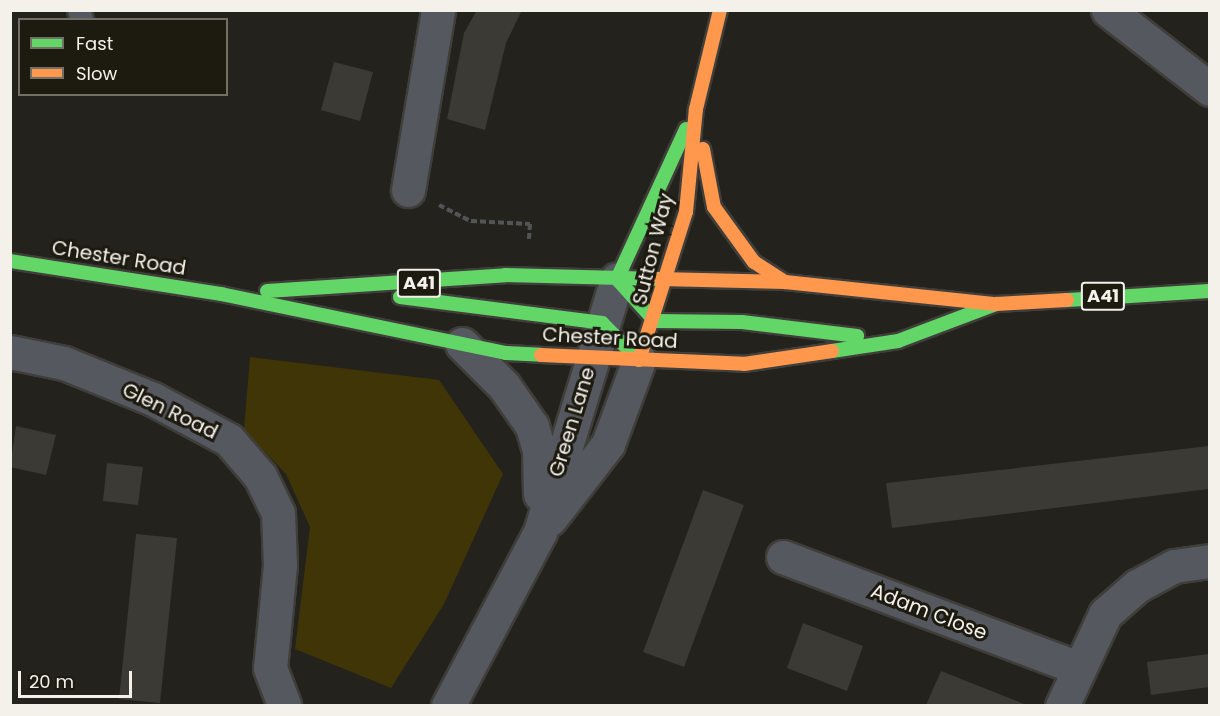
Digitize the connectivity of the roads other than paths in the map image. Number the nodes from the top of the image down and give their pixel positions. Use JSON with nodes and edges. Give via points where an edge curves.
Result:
{"nodes":[{"id":1,"x":438,"y":10,"type":"edge"},
{"id":2,"x":720,"y":10,"type":"edge"},
{"id":3,"x":1108,"y":10,"type":"edge"},
{"id":4,"x":1209,"y":89,"type":"edge"},
{"id":5,"x":696,"y":109,"type":"junction"},
{"id":6,"x":408,"y":190,"type":"road end"},
{"id":7,"x":10,"y":261,"type":"edge"},
{"id":8,"x":617,"y":279,"type":"junction"},
{"id":9,"x":668,"y":279,"type":"junction"},
{"id":10,"x":784,"y":282,"type":"junction"},
{"id":11,"x":334,"y":288,"type":"junction"},
{"id":12,"x":1209,"y":291,"type":"edge"},
{"id":13,"x":221,"y":294,"type":"junction"},
{"id":14,"x":996,"y":304,"type":"junction"},
{"id":15,"x":656,"y":321,"type":"junction"},
{"id":16,"x":602,"y":323,"type":"junction"},
{"id":17,"x":898,"y":341,"type":"junction"},
{"id":18,"x":462,"y":344,"type":"junction"},
{"id":19,"x":10,"y":352,"type":"edge"},
{"id":20,"x":591,"y":357,"type":"junction"},
{"id":21,"x":639,"y":360,"type":"junction"},
{"id":22,"x":540,"y":532,"type":"junction"},
{"id":23,"x":783,"y":557,"type":"dead end"},
{"id":24,"x":1209,"y":561,"type":"edge"},
{"id":25,"x":1076,"y":667,"type":"junction"},
{"id":26,"x":284,"y":705,"type":"edge"},
{"id":27,"x":448,"y":705,"type":"edge"},
{"id":28,"x":1062,"y":705,"type":"edge"}],
"edges":[{"from":1,"to":6,"type":"street"},
{"from":2,"to":5,"type":"main road","name":"Sutton Way"},
{"from":3,"to":4,"type":"street"},
{"from":5,"to":8,"type":"main road","name":"Sutton Way"},
{"from":5,"to":9,"type":"main road","name":"Sutton Way","via":[[686,212]]},
{"from":5,"to":10,"type":"main road","name":"Sutton Way","via":[[714,207],[754,262]]},
{"from":7,"to":13,"type":"main road","name":"Chester Road","number":"A41"},
{"from":8,"to":9,"type":"main road","name":"Chester Road","number":"A41"},
{"from":8,"to":11,"type":"main road","name":"Chester Road","number":"A41","via":[[527,276]]},
{"from":8,"to":15,"type":"main road"},
{"from":8,"to":16,"type":"street","name":"Green Lane"},
{"from":9,"to":10,"type":"main road","name":"Chester Road","number":"A41"},
{"from":9,"to":15,"type":"main road","name":"Sutton Way"},
{"from":10,"to":14,"type":"main road","name":"Chester Road","number":"A41"},
{"from":11,"to":13,"type":"main road","name":"Chester Road","number":"A41"},
{"from":11,"to":16,"type":"main road","number":"A41"},
{"from":12,"to":14,"type":"main road","name":"Chester Road","number":"A41"},
{"from":13,"to":18,"type":"main road","name":"Chester Road","number":"A41"},
{"from":14,"to":17,"type":"main road","name":"Chester Road","number":"A41"},
{"from":15,"to":17,"type":"main road","number":"A41","via":[[742,322]]},
{"from":15,"to":21,"type":"main road","name":"Sutton Way"},
{"from":16,"to":20,"type":"street","name":"Green Lane"},
{"from":16,"to":21,"type":"main road"},
{"from":17,"to":21,"type":"main road","name":"Chester Road","number":"A41","via":[[744,364]]},
{"from":18,"to":20,"type":"main road","name":"Chester Road","number":"A41","via":[[506,353]]},
{"from":18,"to":22,"type":"street","name":"Green Lane","via":[[504,386],[532,426],[539,450]]},
{"from":19,"to":26,"type":"street","name":"Glen Road","via":[[64,363],[153,399],[229,440],[260,476],[278,513],[280,565],[270,668]]},
{"from":20,"to":21,"type":"main road","name":"Chester Road","number":"A41"},
{"from":20,"to":22,"type":"street","name":"Green Lane"},
{"from":21,"to":22,"type":"street","name":"Green Lane","via":[[608,444]]},
{"from":22,"to":27,"type":"street","name":"Green Lane"},
{"from":23,"to":25,"type":"street","name":"Adam Close"},
{"from":24,"to":25,"type":"street","via":[[1174,567],[1137,586],[1105,614]]},
{"from":25,"to":28,"type":"street"}]}
